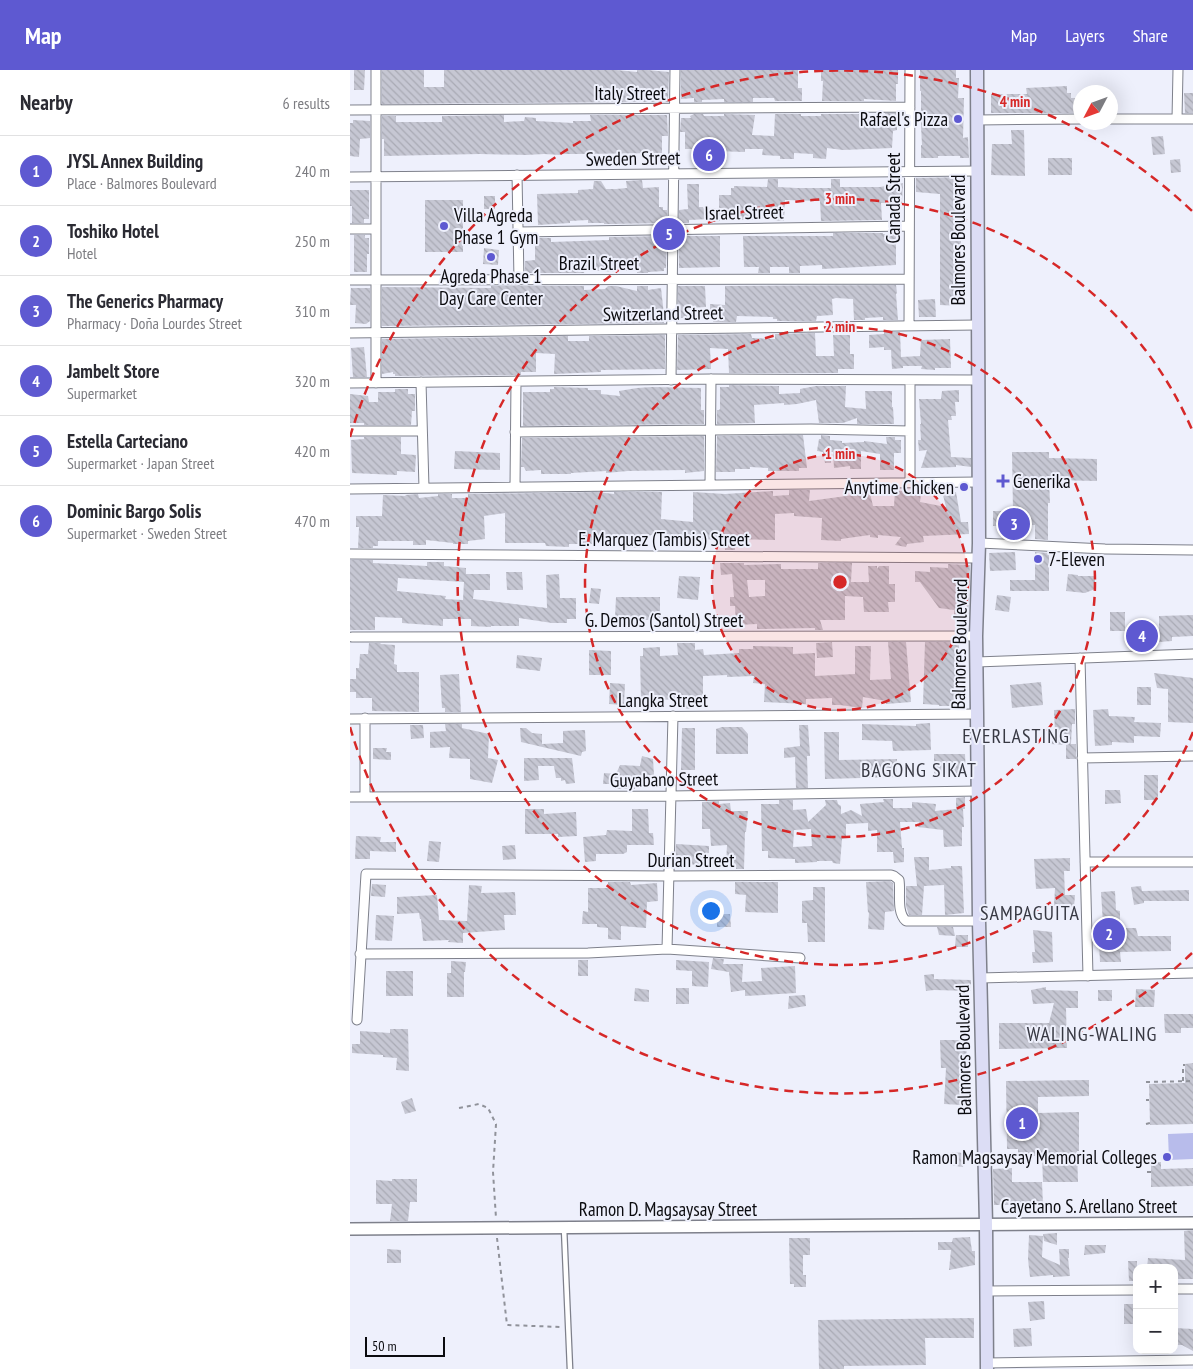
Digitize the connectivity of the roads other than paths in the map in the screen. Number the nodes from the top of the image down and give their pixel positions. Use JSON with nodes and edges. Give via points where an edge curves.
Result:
{"nodes":[{"id":1,"x":376,"y":70,"type":"edge"},
{"id":2,"x":675,"y":70,"type":"edge"},
{"id":3,"x":910,"y":70,"type":"edge"},
{"id":4,"x":977,"y":70,"type":"edge"},
{"id":5,"x":1178,"y":70,"type":"edge"},
{"id":6,"x":910,"y":107,"type":"junction"},
{"id":7,"x":674,"y":109,"type":"junction"},
{"id":8,"x":350,"y":110,"type":"edge"},
{"id":9,"x":376,"y":110,"type":"junction"},
{"id":10,"x":1118,"y":119,"type":"edge"},
{"id":11,"x":1177,"y":119,"type":"junction"},
{"id":12,"x":1193,"y":119,"type":"edge"},
{"id":13,"x":977,"y":120,"type":"junction"},
{"id":14,"x":1073,"y":120,"type":"edge"},
{"id":15,"x":977,"y":171,"type":"junction"},
{"id":16,"x":910,"y":172,"type":"junction"},
{"id":17,"x":674,"y":174,"type":"junction"},
{"id":18,"x":517,"y":175,"type":"junction"},
{"id":19,"x":376,"y":176,"type":"junction"},
{"id":20,"x":350,"y":177,"type":"edge"},
{"id":21,"x":909,"y":226,"type":"junction"},
{"id":22,"x":350,"y":229,"type":"edge"},
{"id":23,"x":376,"y":229,"type":"junction"},
{"id":24,"x":673,"y":229,"type":"junction"},
{"id":25,"x":519,"y":232,"type":"junction"},
{"id":26,"x":909,"y":278,"type":"junction"},
{"id":27,"x":672,"y":279,"type":"junction"},
{"id":28,"x":350,"y":280,"type":"edge"},
{"id":29,"x":376,"y":280,"type":"junction"},
{"id":30,"x":519,"y":280,"type":"junction"},
{"id":31,"x":977,"y":325,"type":"junction"},
{"id":32,"x":908,"y":326,"type":"junction"},
{"id":33,"x":672,"y":329,"type":"junction"},
{"id":34,"x":350,"y":333,"type":"edge"},
{"id":35,"x":376,"y":333,"type":"junction"},
{"id":36,"x":711,"y":379,"type":"junction"},
{"id":37,"x":671,"y":380,"type":"junction"},
{"id":38,"x":910,"y":380,"type":"junction"},
{"id":39,"x":978,"y":380,"type":"junction"},
{"id":40,"x":421,"y":382,"type":"junction"},
{"id":41,"x":516,"y":382,"type":"junction"},
{"id":42,"x":350,"y":383,"type":"edge"},
{"id":43,"x":376,"y":383,"type":"junction"},
{"id":44,"x":710,"y":429,"type":"junction"},
{"id":45,"x":422,"y":431,"type":"junction"},
{"id":46,"x":910,"y":431,"type":"junction"},
{"id":47,"x":350,"y":432,"type":"edge"},
{"id":48,"x":515,"y":432,"type":"junction"},
{"id":49,"x":978,"y":482,"type":"junction"},
{"id":50,"x":910,"y":483,"type":"junction"},
{"id":51,"x":710,"y":485,"type":"junction"},
{"id":52,"x":515,"y":487,"type":"junction"},
{"id":53,"x":424,"y":488,"type":"junction"},
{"id":54,"x":350,"y":489,"type":"edge"},
{"id":55,"x":979,"y":543,"type":"junction"},
{"id":56,"x":1193,"y":550,"type":"edge"},
{"id":57,"x":350,"y":554,"type":"edge"},
{"id":58,"x":978,"y":558,"type":"junction"},
{"id":59,"x":976,"y":636,"type":"junction"},
{"id":60,"x":352,"y":637,"type":"dead end"},
{"id":61,"x":1193,"y":654,"type":"edge"},
{"id":62,"x":1080,"y":658,"type":"junction"},
{"id":63,"x":976,"y":662,"type":"junction"},
{"id":64,"x":977,"y":714,"type":"junction"},
{"id":65,"x":673,"y":716,"type":"junction"},
{"id":66,"x":365,"y":718,"type":"junction"},
{"id":67,"x":350,"y":719,"type":"edge"},
{"id":68,"x":1193,"y":756,"type":"edge"},
{"id":69,"x":1082,"y":758,"type":"junction"},
{"id":70,"x":977,"y":791,"type":"junction"},
{"id":71,"x":671,"y":796,"type":"junction"},
{"id":72,"x":350,"y":797,"type":"edge"},
{"id":73,"x":365,"y":797,"type":"junction"},
{"id":74,"x":1085,"y":862,"type":"junction"},
{"id":75,"x":1193,"y":862,"type":"edge"},
{"id":76,"x":669,"y":876,"type":"junction"},
{"id":77,"x":979,"y":921,"type":"junction"},
{"id":78,"x":667,"y":949,"type":"junction"},
{"id":79,"x":360,"y":954,"type":"junction"},
{"id":80,"x":800,"y":958,"type":"dead end"},
{"id":81,"x":1193,"y":973,"type":"edge"},
{"id":82,"x":1088,"y":976,"type":"junction"},
{"id":83,"x":980,"y":978,"type":"junction"},
{"id":84,"x":357,"y":1020,"type":"dead end"},
{"id":85,"x":1193,"y":1223,"type":"edge"},
{"id":86,"x":986,"y":1224,"type":"junction"},
{"id":87,"x":564,"y":1227,"type":"junction"},
{"id":88,"x":350,"y":1229,"type":"edge"},
{"id":89,"x":1178,"y":1289,"type":"edge"},
{"id":90,"x":1193,"y":1289,"type":"edge"},
{"id":91,"x":1133,"y":1290,"type":"edge"},
{"id":92,"x":986,"y":1291,"type":"junction"},
{"id":93,"x":1193,"y":1360,"type":"edge"},
{"id":94,"x":987,"y":1366,"type":"edge"},
{"id":95,"x":570,"y":1369,"type":"edge"}],
"edges":[{"from":1,"to":9,"type":"street"},
{"from":2,"to":7,"type":"street"},
{"from":3,"to":6,"type":"street","name":"Canada Street"},
{"from":4,"to":13,"type":"main road","name":"Balmores Boulevard"},
{"from":5,"to":11,"type":"street"},
{"from":6,"to":7,"type":"street","name":"Italy Street"},
{"from":6,"to":16,"type":"street","name":"Canada Street"},
{"from":7,"to":9,"type":"street","name":"Italy Street"},
{"from":7,"to":17,"type":"street"},
{"from":8,"to":9,"type":"street","name":"Italy Street"},
{"from":9,"to":19,"type":"street"},
{"from":10,"to":11,"type":"street"},
{"from":11,"to":12,"type":"street"},
{"from":13,"to":14,"type":"street"},
{"from":13,"to":15,"type":"main road","name":"Balmores Boulevard"},
{"from":15,"to":16,"type":"street","name":"Sweden Street"},
{"from":15,"to":31,"type":"main road","name":"Balmores Boulevard"},
{"from":16,"to":17,"type":"street","name":"Sweden Street"},
{"from":16,"to":21,"type":"street","name":"Canada Street"},
{"from":17,"to":18,"type":"street","name":"Sweden Street"},
{"from":17,"to":24,"type":"street"},
{"from":18,"to":19,"type":"street","name":"Sweden Street"},
{"from":18,"to":25,"type":"street"},
{"from":19,"to":20,"type":"street","name":"Sweden Street"},
{"from":19,"to":23,"type":"street"},
{"from":21,"to":24,"type":"street","name":"Israel Street"},
{"from":21,"to":26,"type":"street","name":"Canada Street"},
{"from":22,"to":23,"type":"street"},
{"from":23,"to":29,"type":"street"},
{"from":24,"to":25,"type":"street","name":"Israel Street"},
{"from":24,"to":27,"type":"street"},
{"from":25,"to":30,"type":"street"},
{"from":26,"to":27,"type":"street","name":"Brazil Street"},
{"from":26,"to":32,"type":"street","name":"Canada Street"},
{"from":27,"to":30,"type":"street","name":"Brazil Street"},
{"from":27,"to":33,"type":"street"},
{"from":28,"to":29,"type":"street","name":"Brazil Street"},
{"from":29,"to":30,"type":"street","name":"Brazil Street"},
{"from":29,"to":35,"type":"street"},
{"from":31,"to":32,"type":"street","name":"Switzerland Street"},
{"from":31,"to":39,"type":"main road","name":"Balmores Boulevard"},
{"from":32,"to":33,"type":"street","name":"Switzerland Street"},
{"from":33,"to":35,"type":"street","name":"Switzerland Street"},
{"from":33,"to":37,"type":"street"},
{"from":34,"to":35,"type":"street","name":"Switzerland Street"},
{"from":35,"to":43,"type":"street"},
{"from":36,"to":37,"type":"street"},
{"from":36,"to":38,"type":"street"},
{"from":36,"to":44,"type":"street"},
{"from":37,"to":41,"type":"street"},
{"from":38,"to":39,"type":"street"},
{"from":38,"to":46,"type":"street"},
{"from":39,"to":49,"type":"main road","name":"Balmores Boulevard"},
{"from":40,"to":41,"type":"street"},
{"from":40,"to":43,"type":"street"},
{"from":40,"to":45,"type":"street"},
{"from":41,"to":48,"type":"street"},
{"from":42,"to":43,"type":"street"},
{"from":44,"to":46,"type":"street"},
{"from":44,"to":48,"type":"street"},
{"from":44,"to":51,"type":"street"},
{"from":45,"to":47,"type":"street"},
{"from":45,"to":53,"type":"street"},
{"from":46,"to":50,"type":"street"},
{"from":48,"to":52,"type":"street"},
{"from":49,"to":50,"type":"street"},
{"from":49,"to":55,"type":"main road","name":"Balmores Boulevard"},
{"from":50,"to":51,"type":"street"},
{"from":51,"to":52,"type":"street"},
{"from":52,"to":53,"type":"street"},
{"from":53,"to":54,"type":"street"},
{"from":55,"to":56,"type":"street"},
{"from":55,"to":58,"type":"main road","name":"Balmores Boulevard"},
{"from":57,"to":58,"type":"street","name":"E. Marquez (Tambis) Street"},
{"from":58,"to":59,"type":"main road","name":"Balmores Boulevard"},
{"from":59,"to":60,"type":"street","name":"G. Demos (Santol) Street"},
{"from":59,"to":63,"type":"main road","name":"Balmores Boulevard"},
{"from":61,"to":62,"type":"street"},
{"from":62,"to":63,"type":"street"},
{"from":62,"to":69,"type":"street"},
{"from":63,"to":64,"type":"main road","name":"Balmores Boulevard"},
{"from":64,"to":65,"type":"street","name":"Langka Street"},
{"from":64,"to":70,"type":"main road","name":"Balmores Boulevard"},
{"from":65,"to":66,"type":"street","name":"Langka Street"},
{"from":65,"to":71,"type":"street"},
{"from":66,"to":67,"type":"street","name":"Langka Street"},
{"from":66,"to":73,"type":"street"},
{"from":68,"to":69,"type":"street"},
{"from":69,"to":74,"type":"street"},
{"from":70,"to":71,"type":"street","name":"Guyabano Street"},
{"from":70,"to":77,"type":"main road","name":"Balmores Boulevard"},
{"from":71,"to":73,"type":"street","name":"Guyabano Street"},
{"from":71,"to":76,"type":"street"},
{"from":72,"to":73,"type":"street","name":"Guyabano Street"},
{"from":74,"to":75,"type":"street"},
{"from":74,"to":82,"type":"street"},
{"from":76,"to":77,"type":"street","name":"Durian Street","via":[[891,875],[899,880],[901,916],[906,921]]},
{"from":76,"to":78,"type":"street"},
{"from":76,"to":79,"type":"street","name":"Durian Street","via":[[366,874]]},
{"from":77,"to":83,"type":"main road","name":"Balmores Boulevard"},
{"from":78,"to":79,"type":"street","via":[[588,954]]},
{"from":78,"to":80,"type":"street"},
{"from":79,"to":84,"type":"street"},
{"from":81,"to":82,"type":"street"},
{"from":82,"to":83,"type":"street"},
{"from":83,"to":86,"type":"main road","name":"Balmores Boulevard"},
{"from":85,"to":86,"type":"street","name":"Cayetano S. Arellano Street"},
{"from":86,"to":87,"type":"street","name":"Ramon D. Magsaysay Street"},
{"from":86,"to":92,"type":"main road","name":"Balmores Boulevard"},
{"from":87,"to":88,"type":"street","name":"Ramon D. Magsaysay Street"},
{"from":87,"to":95,"type":"lane"},
{"from":89,"to":90,"type":"street"},
{"from":91,"to":92,"type":"street"},
{"from":92,"to":94,"type":"main road","name":"Balmores Boulevard"},
{"from":93,"to":94,"type":"street"}]}
